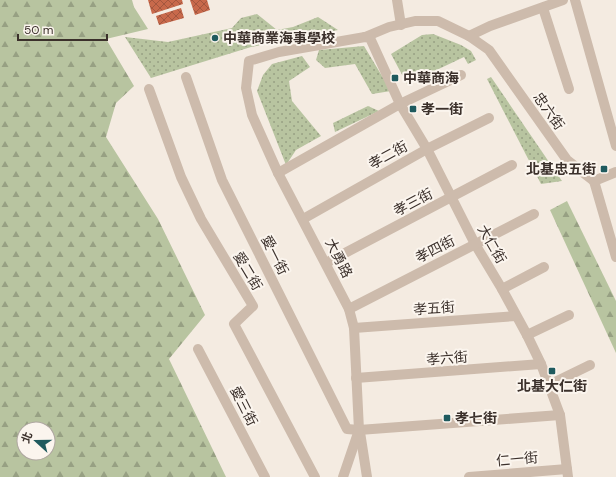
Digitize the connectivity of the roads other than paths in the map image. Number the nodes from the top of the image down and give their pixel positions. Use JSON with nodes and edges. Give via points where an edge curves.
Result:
{"nodes":[{"id":1,"x":397,"y":0,"type":"edge"},
{"id":2,"x":563,"y":0,"type":"edge"},
{"id":3,"x":575,"y":0,"type":"edge"},
{"id":4,"x":543,"y":8,"type":"junction"},
{"id":5,"x":401,"y":24,"type":"junction"},
{"id":6,"x":469,"y":36,"type":"junction"},
{"id":7,"x":365,"y":37,"type":"junction"},
{"id":8,"x":249,"y":61,"type":"joint"},
{"id":9,"x":460,"y":75,"type":"dead end"},
{"id":10,"x":186,"y":77,"type":"dead end"},
{"id":11,"x":569,"y":89,"type":"dead end"},
{"id":12,"x":149,"y":90,"type":"dead end"},
{"id":13,"x":400,"y":104,"type":"junction"},
{"id":14,"x":489,"y":118,"type":"dead end"},
{"id":15,"x":616,"y":146,"type":"edge"},
{"id":16,"x":427,"y":149,"type":"junction"},
{"id":17,"x":512,"y":164,"type":"dead end"},
{"id":18,"x":616,"y":172,"type":"edge"},
{"id":19,"x":278,"y":173,"type":"junction"},
{"id":20,"x":594,"y":181,"type":"junction"},
{"id":21,"x":451,"y":198,"type":"junction"},
{"id":22,"x":534,"y":214,"type":"dead end"},
{"id":23,"x":303,"y":219,"type":"junction"},
{"id":24,"x":476,"y":244,"type":"junction"},
{"id":25,"x":616,"y":257,"type":"edge"},
{"id":26,"x":326,"y":263,"type":"junction"},
{"id":27,"x":544,"y":267,"type":"dead end"},
{"id":28,"x":502,"y":289,"type":"junction"},
{"id":29,"x":349,"y":309,"type":"junction"},
{"id":30,"x":569,"y":315,"type":"dead end"},
{"id":31,"x":516,"y":316,"type":"junction"},
{"id":32,"x":354,"y":328,"type":"junction"},
{"id":33,"x":527,"y":335,"type":"junction"},
{"id":34,"x":198,"y":349,"type":"dead end"},
{"id":35,"x":541,"y":364,"type":"junction"},
{"id":36,"x":590,"y":365,"type":"dead end"},
{"id":37,"x":356,"y":378,"type":"junction"},
{"id":38,"x":549,"y":385,"type":"junction"},
{"id":39,"x":560,"y":416,"type":"junction"},
{"id":40,"x":359,"y":430,"type":"junction"},
{"id":41,"x":568,"y":473,"type":"edge"},
{"id":42,"x":264,"y":477,"type":"edge"},
{"id":43,"x":315,"y":477,"type":"edge"},
{"id":44,"x":343,"y":477,"type":"edge"},
{"id":45,"x":367,"y":477,"type":"edge"},
{"id":46,"x":469,"y":477,"type":"edge"}],
"edges":[{"from":1,"to":5,"type":"street"},
{"from":2,"to":4,"type":"street"},
{"from":3,"to":15,"type":"street"},
{"from":4,"to":6,"type":"street"},
{"from":4,"to":11,"type":"street"},
{"from":5,"to":6,"type":"street","name":"忠六街","via":[[438,21]]},
{"from":5,"to":7,"type":"street","name":"忠六街"},
{"from":6,"to":20,"type":"street","name":"忠六街","via":[[489,50],[567,160]]},
{"from":7,"to":8,"type":"street","name":"忠六街","via":[[279,52]]},
{"from":7,"to":13,"type":"street","name":"大仁街","via":[[370,38]]},
{"from":8,"to":19,"type":"street","name":"大勇路","via":[[246,88],[252,115]]},
{"from":9,"to":13,"type":"street"},
{"from":10,"to":40,"type":"street","name":"愛一街","via":[[222,180],[347,429]]},
{"from":12,"to":43,"type":"street","name":"愛二街","via":[[181,178],[201,219],[253,306],[234,324]]},
{"from":13,"to":16,"type":"street","name":"大仁街"},
{"from":13,"to":19,"type":"street"},
{"from":14,"to":16,"type":"street","name":"孝二街"},
{"from":16,"to":21,"type":"street","name":"大仁街"},
{"from":16,"to":23,"type":"street","name":"孝二街"},
{"from":17,"to":21,"type":"street","name":"孝三街"},
{"from":18,"to":20,"type":"street"},
{"from":19,"to":23,"type":"street","name":"大勇路"},
{"from":20,"to":25,"type":"street"},
{"from":21,"to":24,"type":"street","name":"大仁街"},
{"from":21,"to":26,"type":"street","name":"孝三街"},
{"from":22,"to":24,"type":"street","name":"孝四街"},
{"from":23,"to":26,"type":"street","name":"大勇路"},
{"from":24,"to":28,"type":"street","name":"大仁街"},
{"from":24,"to":29,"type":"street","name":"孝四街"},
{"from":26,"to":29,"type":"street","name":"大勇路"},
{"from":27,"to":28,"type":"street"},
{"from":28,"to":31,"type":"street","name":"大仁街"},
{"from":29,"to":32,"type":"street","name":"大勇路"},
{"from":30,"to":33,"type":"street"},
{"from":31,"to":32,"type":"street","name":"孝五街"},
{"from":31,"to":33,"type":"street","name":"大仁街"},
{"from":32,"to":37,"type":"street","name":"大勇路"},
{"from":33,"to":35,"type":"street","name":"大仁街"},
{"from":34,"to":42,"type":"street","name":"愛三街"},
{"from":35,"to":37,"type":"street","name":"孝六街"},
{"from":35,"to":38,"type":"street","name":"大仁街"},
{"from":36,"to":38,"type":"street"},
{"from":37,"to":40,"type":"street","name":"大勇路"},
{"from":38,"to":39,"type":"street","name":"大仁街"},
{"from":39,"to":40,"type":"street"},
{"from":39,"to":41,"type":"street","name":"大仁街"},
{"from":40,"to":44,"type":"street","name":"大勇路"},
{"from":40,"to":45,"type":"street"},
{"from":41,"to":46,"type":"street","name":"仁一街"}]}
